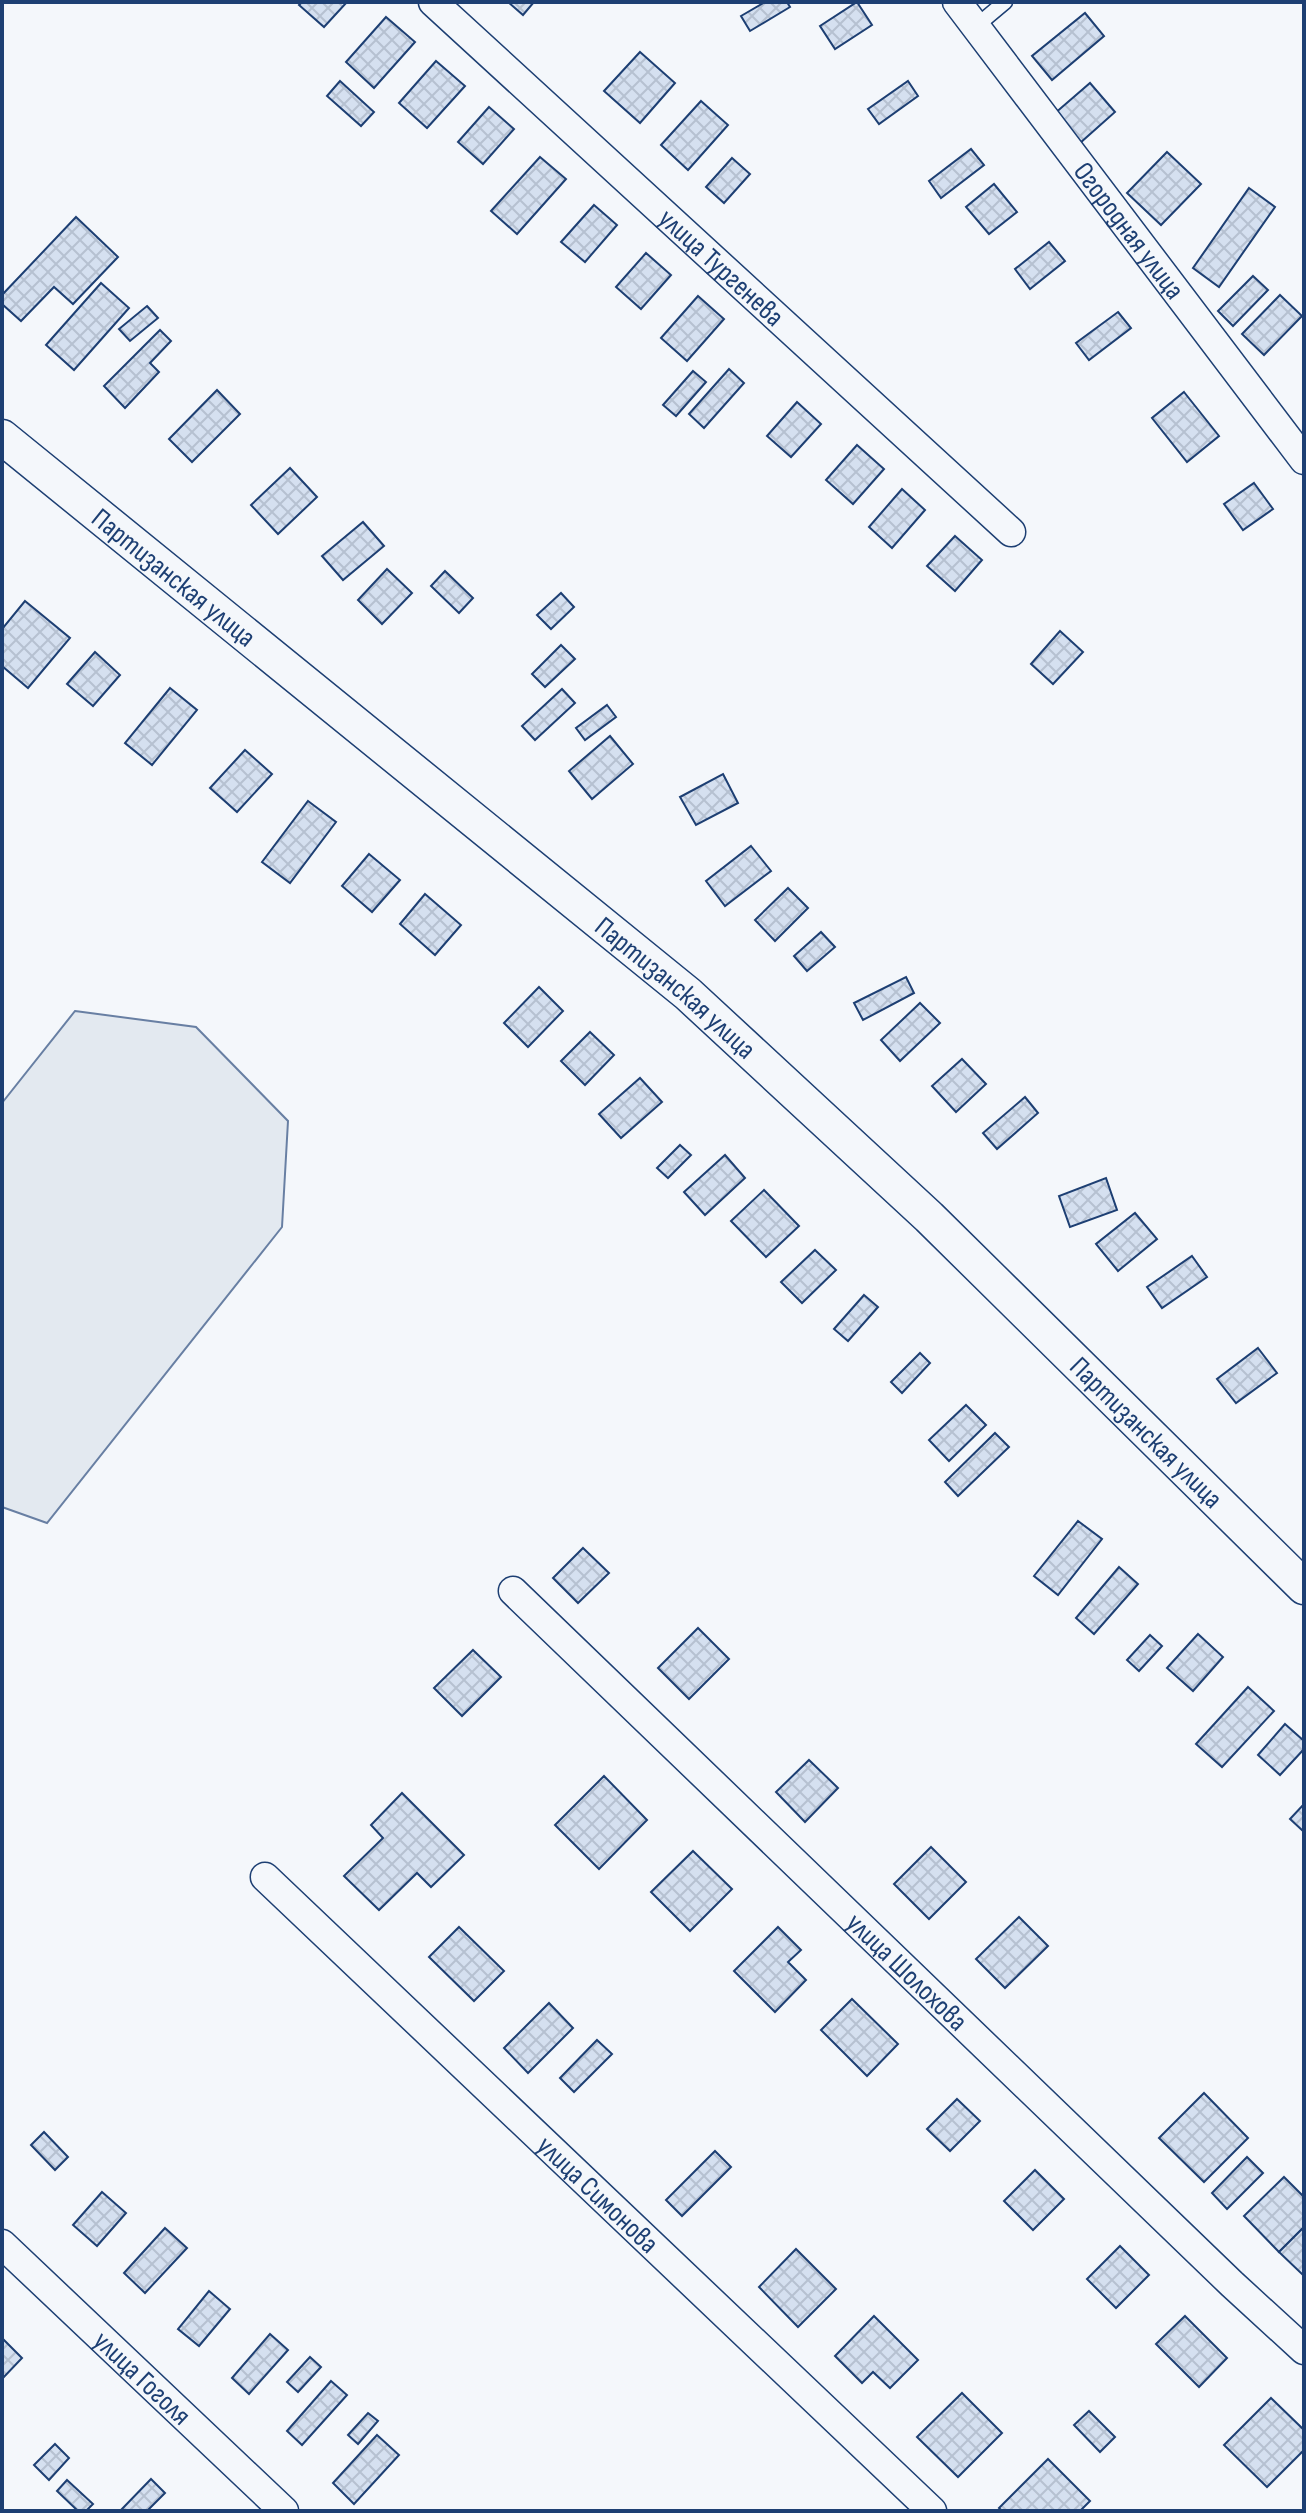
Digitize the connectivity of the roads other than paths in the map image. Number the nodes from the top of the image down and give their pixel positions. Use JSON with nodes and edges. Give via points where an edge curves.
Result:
{"nodes":[{"id":1,"x":433,"y":2,"type":"edge"},
{"id":2,"x":957,"y":2,"type":"edge"},
{"id":3,"x":1005,"y":2,"type":"edge"},
{"id":4,"x":974,"y":28,"type":"junction"},
{"id":5,"x":2,"y":437,"type":"edge"},
{"id":6,"x":1304,"y":460,"type":"edge"},
{"id":7,"x":1011,"y":532,"type":"dead end"},
{"id":8,"x":1304,"y":1587,"type":"edge"},
{"id":9,"x":513,"y":1591,"type":"dead end"},
{"id":10,"x":265,"y":1877,"type":"dead end"},
{"id":11,"x":2,"y":2244,"type":"edge"},
{"id":12,"x":1304,"y":2350,"type":"edge"},
{"id":13,"x":284,"y":2511,"type":"edge"},
{"id":14,"x":932,"y":2511,"type":"edge"}],
"edges":[{"from":1,"to":7,"type":"street","name":"улица Тургенева"},
{"from":2,"to":4,"type":"street","name":"Огородная улица"},
{"from":3,"to":4,"type":"lane"},
{"from":4,"to":6,"type":"street","name":"Огородная улица"},
{"from":5,"to":8,"type":"street","name":"Партизанская улица","via":[[688,994],[929,1217]]},
{"from":9,"to":12,"type":"street","name":"улица Шолохова"},
{"from":10,"to":14,"type":"street","name":"улица Симонова"},
{"from":11,"to":13,"type":"street","name":"улица Гоголя"}]}
